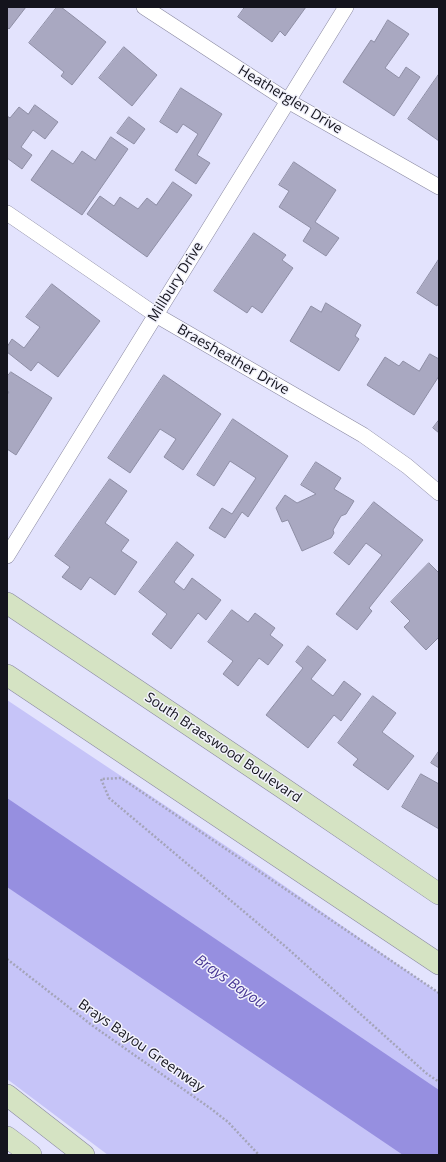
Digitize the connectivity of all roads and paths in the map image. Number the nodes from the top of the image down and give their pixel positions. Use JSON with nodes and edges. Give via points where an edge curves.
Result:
{"nodes":[{"id":1,"x":144,"y":7,"type":"edge"},
{"id":2,"x":346,"y":7,"type":"edge"},
{"id":3,"x":288,"y":101,"type":"junction"},
{"id":4,"x":439,"y":187,"type":"edge"},
{"id":5,"x":7,"y":213,"type":"edge"},
{"id":6,"x":156,"y":315,"type":"junction"},
{"id":7,"x":439,"y":493,"type":"edge"},
{"id":8,"x":7,"y":556,"type":"edge"},
{"id":9,"x":7,"y":603,"type":"edge"},
{"id":10,"x":7,"y":675,"type":"edge"},
{"id":11,"x":439,"y":894,"type":"edge"},
{"id":12,"x":7,"y":959,"type":"edge"},
{"id":13,"x":439,"y":964,"type":"edge"},
{"id":14,"x":439,"y":994,"type":"edge"},
{"id":15,"x":439,"y":1082,"type":"edge"},
{"id":16,"x":7,"y":1095,"type":"edge"},
{"id":17,"x":7,"y":1137,"type":"edge"},
{"id":18,"x":31,"y":1155,"type":"edge"},
{"id":19,"x":84,"y":1155,"type":"edge"},
{"id":20,"x":259,"y":1155,"type":"edge"}],
"edges":[{"from":1,"to":3,"type":"street","name":"Heatherglen Drive"},
{"from":2,"to":3,"type":"street","name":"Millbury Drive"},
{"from":3,"to":4,"type":"street","name":"Heatherglen Drive"},
{"from":3,"to":6,"type":"street","name":"Millbury Drive"},
{"from":5,"to":6,"type":"street","name":"Braesheather Drive"},
{"from":6,"to":7,"type":"street","name":"Braesheather Drive","via":[[363,436]]},
{"from":6,"to":8,"type":"street","name":"Millbury Drive"},
{"from":9,"to":11,"type":"main road","name":"South Braeswood Boulevard"},
{"from":10,"to":13,"type":"main road"},
{"from":12,"to":20,"type":"path","name":"Brays Bayou Greenway","via":[[93,1026],[210,1108],[228,1122]]},
{"from":14,"to":15,"type":"path","via":[[121,778],[101,779],[109,798],[286,947]]},
{"from":16,"to":19,"type":"main road"},
{"from":17,"to":18,"type":"main road"}]}
